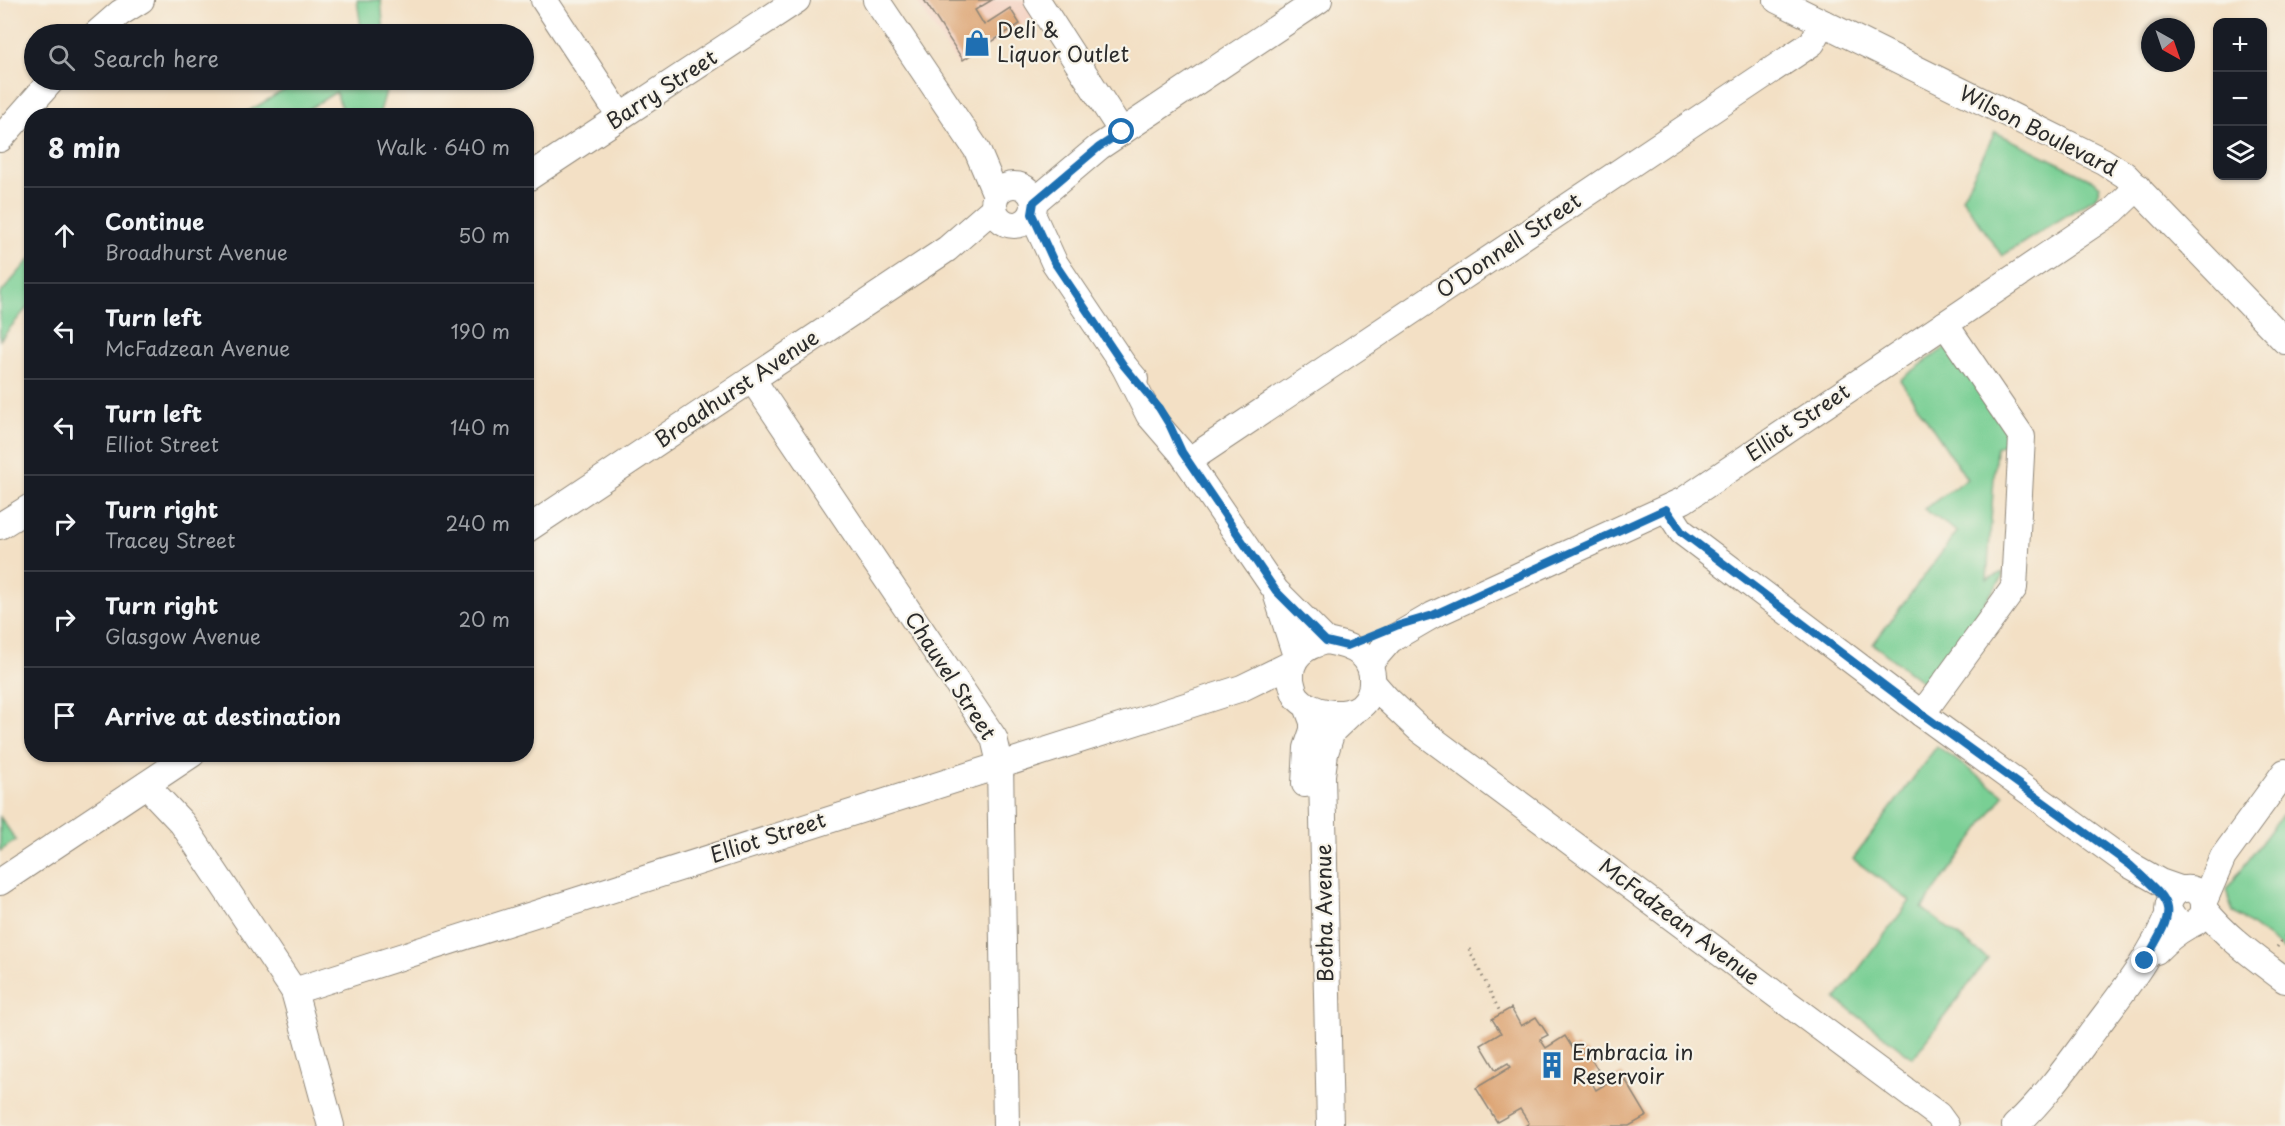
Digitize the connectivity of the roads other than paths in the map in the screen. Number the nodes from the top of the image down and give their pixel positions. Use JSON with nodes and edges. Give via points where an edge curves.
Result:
{"nodes":[{"id":1,"x":141,"y":0,"type":"edge"},
{"id":2,"x":544,"y":0,"type":"edge"},
{"id":3,"x":797,"y":0,"type":"edge"},
{"id":4,"x":876,"y":0,"type":"edge"},
{"id":5,"x":1038,"y":0,"type":"edge"},
{"id":6,"x":1319,"y":0,"type":"edge"},
{"id":7,"x":1777,"y":0,"type":"edge"},
{"id":8,"x":1822,"y":23,"type":"junction"},
{"id":9,"x":107,"y":24,"type":"edge"},
{"id":10,"x":43,"y":90,"type":"edge"},
{"id":11,"x":27,"y":108,"type":"edge"},
{"id":12,"x":24,"y":112,"type":"edge"},
{"id":13,"x":620,"y":116,"type":"junction"},
{"id":14,"x":1122,"y":132,"type":"junction"},
{"id":15,"x":0,"y":139,"type":"edge"},
{"id":16,"x":534,"y":174,"type":"edge"},
{"id":17,"x":2138,"y":187,"type":"junction"},
{"id":18,"x":1014,"y":205,"type":"junction"},
{"id":19,"x":1945,"y":324,"type":"junction"},
{"id":20,"x":2285,"y":341,"type":"edge"},
{"id":21,"x":752,"y":379,"type":"junction"},
{"id":22,"x":1185,"y":456,"type":"junction"},
{"id":23,"x":1666,"y":509,"type":"junction"},
{"id":24,"x":24,"y":511,"type":"edge"},
{"id":25,"x":534,"y":525,"type":"edge"},
{"id":26,"x":0,"y":526,"type":"edge"},
{"id":27,"x":1276,"y":591,"type":"junction"},
{"id":28,"x":1433,"y":615,"type":"junction"},
{"id":29,"x":1337,"y":644,"type":"junction"},
{"id":30,"x":1294,"y":660,"type":"junction"},
{"id":31,"x":1371,"y":673,"type":"junction"},
{"id":32,"x":1242,"y":687,"type":"junction"},
{"id":33,"x":1300,"y":697,"type":"junction"},
{"id":34,"x":1355,"y":710,"type":"junction"},
{"id":35,"x":1922,"y":714,"type":"junction"},
{"id":36,"x":1420,"y":730,"type":"junction"},
{"id":37,"x":180,"y":762,"type":"edge"},
{"id":38,"x":1000,"y":764,"type":"junction"},
{"id":39,"x":2285,"y":772,"type":"edge"},
{"id":40,"x":154,"y":780,"type":"junction"},
{"id":41,"x":0,"y":882,"type":"edge"},
{"id":42,"x":1316,"y":896,"type":"junction"},
{"id":43,"x":2187,"y":907,"type":"junction"},
{"id":44,"x":2285,"y":980,"type":"edge"},
{"id":45,"x":294,"y":991,"type":"junction"},
{"id":46,"x":2043,"y":1099,"type":"junction"},
{"id":47,"x":1942,"y":1120,"type":"edge"},
{"id":48,"x":331,"y":1126,"type":"edge"},
{"id":49,"x":1006,"y":1126,"type":"edge"},
{"id":50,"x":1313,"y":1126,"type":"edge"},
{"id":51,"x":1330,"y":1126,"type":"edge"},
{"id":52,"x":1967,"y":1126,"type":"edge"},
{"id":53,"x":2015,"y":1126,"type":"edge"},
{"id":54,"x":2029,"y":1126,"type":"edge"}],
"edges":[{"from":1,"to":9,"type":"street"},
{"from":2,"to":13,"type":"street"},
{"from":3,"to":13,"type":"street","name":"Barry Street"},
{"from":4,"to":18,"type":"street"},
{"from":5,"to":14,"type":"street"},
{"from":6,"to":14,"type":"street","name":"Broadhurst Avenue"},
{"from":7,"to":8,"type":"street","name":"Wilson Boulevard"},
{"from":8,"to":17,"type":"street","name":"Wilson Boulevard","via":[[2103,162]]},
{"from":8,"to":22,"type":"street","name":"O'Donnell Street","via":[[1812,43]]},
{"from":10,"to":11,"type":"street"},
{"from":12,"to":15,"type":"street"},
{"from":13,"to":16,"type":"street","name":"Barry Street"},
{"from":14,"to":18,"type":"street","name":"Broadhurst Avenue"},
{"from":17,"to":19,"type":"street","name":"Elliot Street","via":[[2113,211]]},
{"from":17,"to":20,"type":"street","name":"Wilson Boulevard"},
{"from":18,"to":21,"type":"street","name":"Broadhurst Avenue"},
{"from":18,"to":22,"type":"street","via":[[1124,366],[1149,415]]},
{"from":19,"to":23,"type":"street","name":"Elliot Street"},
{"from":19,"to":35,"type":"street","via":[[2022,436],[2014,588]]},
{"from":21,"to":25,"type":"street","name":"Broadhurst Avenue"},
{"from":21,"to":38,"type":"street","name":"Chauvel Street","via":[[994,738]]},
{"from":22,"to":27,"type":"street"},
{"from":23,"to":28,"type":"street","name":"Elliot Street"},
{"from":23,"to":35,"type":"street","via":[[1682,532]]},
{"from":24,"to":26,"type":"street"},
{"from":27,"to":29,"type":"street"},
{"from":27,"to":30,"type":"street"},
{"from":28,"to":29,"type":"street","name":"Elliot Street"},
{"from":28,"to":31,"type":"street","name":"Elliot Street","via":[[1390,640]]},
{"from":29,"to":30,"type":"street","via":[[1311,645]]},
{"from":29,"to":31,"type":"street","via":[[1360,653]]},
{"from":30,"to":32,"type":"street","name":"Elliot Street"},
{"from":30,"to":33,"type":"street","via":[[1291,673]]},
{"from":31,"to":34,"type":"street","via":[[1371,692]]},
{"from":31,"to":36,"type":"street","name":"McFadzean Avenue","via":[[1387,699]]},
{"from":32,"to":33,"type":"street","name":"Elliot Street","via":[[1273,684]]},
{"from":32,"to":38,"type":"street","name":"Elliot Street"},
{"from":33,"to":34,"type":"street","via":[[1324,712]]},
{"from":33,"to":42,"type":"street","name":"Botha Avenue","via":[[1313,722],[1305,768]]},
{"from":34,"to":36,"type":"street","name":"McFadzean Avenue","via":[[1382,714]]},
{"from":34,"to":42,"type":"street","name":"Botha Avenue","via":[[1332,731],[1325,753]]},
{"from":35,"to":43,"type":"street","via":[[2130,865],[2155,888]]},
{"from":36,"to":47,"type":"street","name":"McFadzean Avenue"},
{"from":37,"to":40,"type":"street"},
{"from":38,"to":45,"type":"street","name":"Elliot Street"},
{"from":38,"to":49,"type":"street","name":"Chauvel Street"},
{"from":39,"to":43,"type":"street"},
{"from":40,"to":41,"type":"street"},
{"from":40,"to":45,"type":"street"},
{"from":42,"to":50,"type":"street","name":"Botha Avenue"},
{"from":42,"to":51,"type":"street","name":"Botha Avenue"},
{"from":43,"to":44,"type":"street","via":[[2216,924]]},
{"from":43,"to":46,"type":"street","via":[[2168,939],[2145,961]]},
{"from":45,"to":48,"type":"street"},
{"from":46,"to":53,"type":"street"},
{"from":46,"to":54,"type":"street"},
{"from":47,"to":52,"type":"street","name":"McFadzean Avenue"}]}
